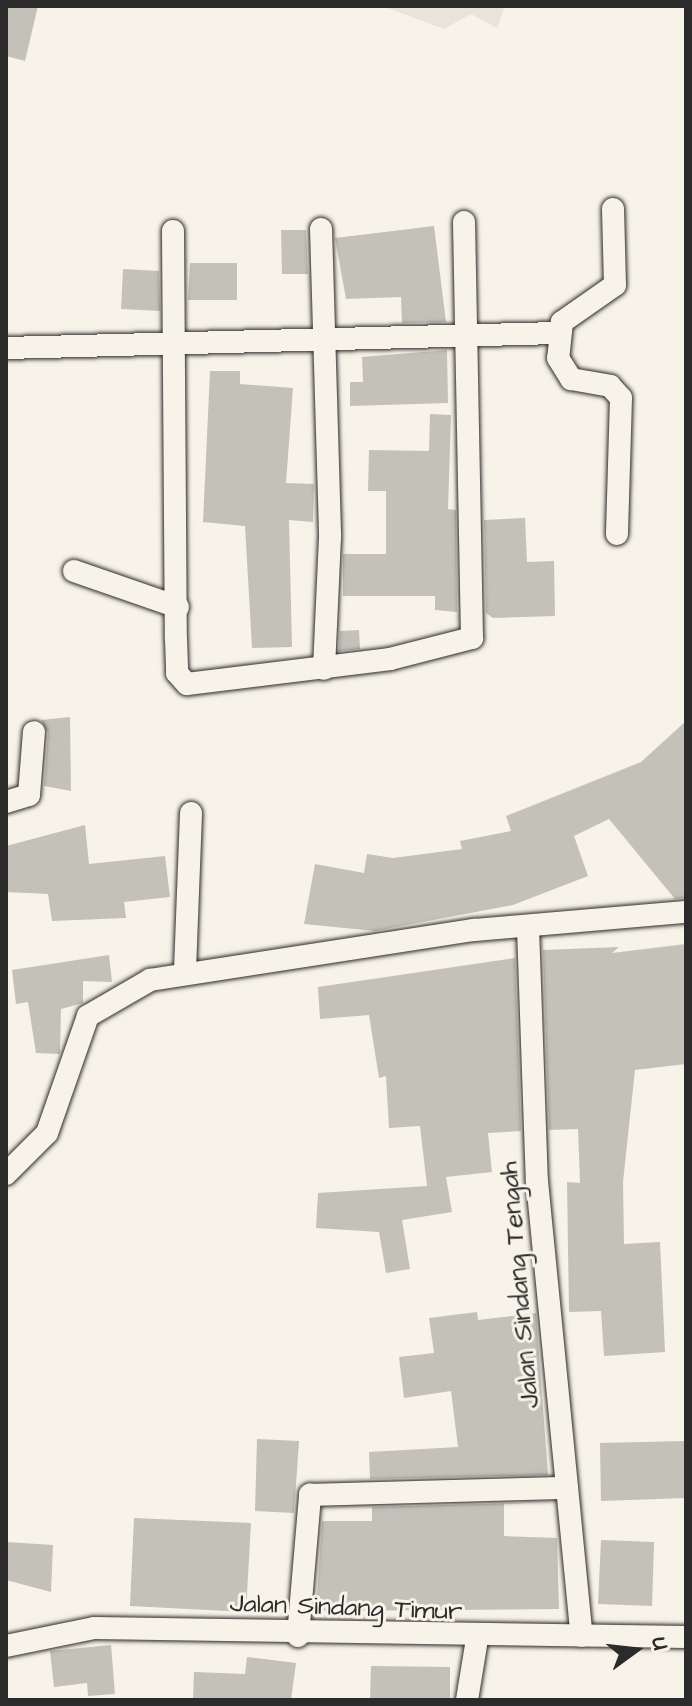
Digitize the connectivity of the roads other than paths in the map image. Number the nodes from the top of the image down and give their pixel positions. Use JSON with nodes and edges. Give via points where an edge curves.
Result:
{"nodes":[{"id":1,"x":613,"y":209,"type":"dead end"},
{"id":2,"x":464,"y":222,"type":"dead end"},
{"id":3,"x":321,"y":229,"type":"dead end"},
{"id":4,"x":173,"y":231,"type":"dead end"},
{"id":5,"x":558,"y":333,"type":"junction"},
{"id":6,"x":467,"y":338,"type":"junction"},
{"id":7,"x":177,"y":344,"type":"junction"},
{"id":8,"x":328,"y":344,"type":"junction"},
{"id":9,"x":6,"y":348,"type":"edge"},
{"id":10,"x":617,"y":534,"type":"dead end"},
{"id":11,"x":74,"y":571,"type":"dead end"},
{"id":12,"x":178,"y":607,"type":"junction"},
{"id":13,"x":324,"y":669,"type":"junction"},
{"id":14,"x":34,"y":732,"type":"dead end"},
{"id":15,"x":6,"y":802,"type":"edge"},
{"id":16,"x":191,"y":813,"type":"dead end"},
{"id":17,"x":686,"y":912,"type":"edge"},
{"id":18,"x":528,"y":928,"type":"junction"},
{"id":19,"x":185,"y":970,"type":"junction"},
{"id":20,"x":6,"y":1174,"type":"edge"},
{"id":21,"x":567,"y":1488,"type":"junction"},
{"id":22,"x":298,"y":1636,"type":"junction"},
{"id":23,"x":582,"y":1636,"type":"junction"},
{"id":24,"x":686,"y":1637,"type":"edge"},
{"id":25,"x":477,"y":1639,"type":"junction"},
{"id":26,"x":6,"y":1646,"type":"edge"},
{"id":27,"x":467,"y":1700,"type":"edge"}],
"edges":[{"from":1,"to":5,"type":"street","via":[[615,285],[572,312]]},
{"from":2,"to":6,"type":"street"},
{"from":3,"to":8,"type":"street"},
{"from":4,"to":7,"type":"street"},
{"from":5,"to":6,"type":"street"},
{"from":5,"to":10,"type":"street","via":[[561,369],[581,383],[610,386],[621,398]]},
{"from":6,"to":8,"type":"street"},
{"from":6,"to":13,"type":"street","via":[[472,638]]},
{"from":7,"to":8,"type":"street"},
{"from":7,"to":9,"type":"street"},
{"from":7,"to":12,"type":"street"},
{"from":8,"to":13,"type":"street"},
{"from":11,"to":12,"type":"street"},
{"from":12,"to":13,"type":"street","via":[[177,673],[187,684]]},
{"from":14,"to":15,"type":"street","via":[[29,795]]},
{"from":16,"to":19,"type":"street"},
{"from":17,"to":18,"type":"street"},
{"from":18,"to":19,"type":"street"},
{"from":18,"to":21,"type":"street","name":"Jalan Sindang Tengah","via":[[537,1181]]},
{"from":19,"to":20,"type":"street","via":[[111,999],[88,1016],[47,1133]]},
{"from":21,"to":22,"type":"street","via":[[310,1495]]},
{"from":21,"to":23,"type":"street","name":"Jalan Sindang Tengah"},
{"from":22,"to":25,"type":"street","name":"Jalan Sindang Timur"},
{"from":22,"to":26,"type":"street","name":"Jalan Sindang Timur","via":[[94,1628]]},
{"from":23,"to":24,"type":"street","name":"Jalan Sindang Timur"},
{"from":23,"to":25,"type":"street","name":"Jalan Sindang Timur"},
{"from":25,"to":27,"type":"street"}]}
